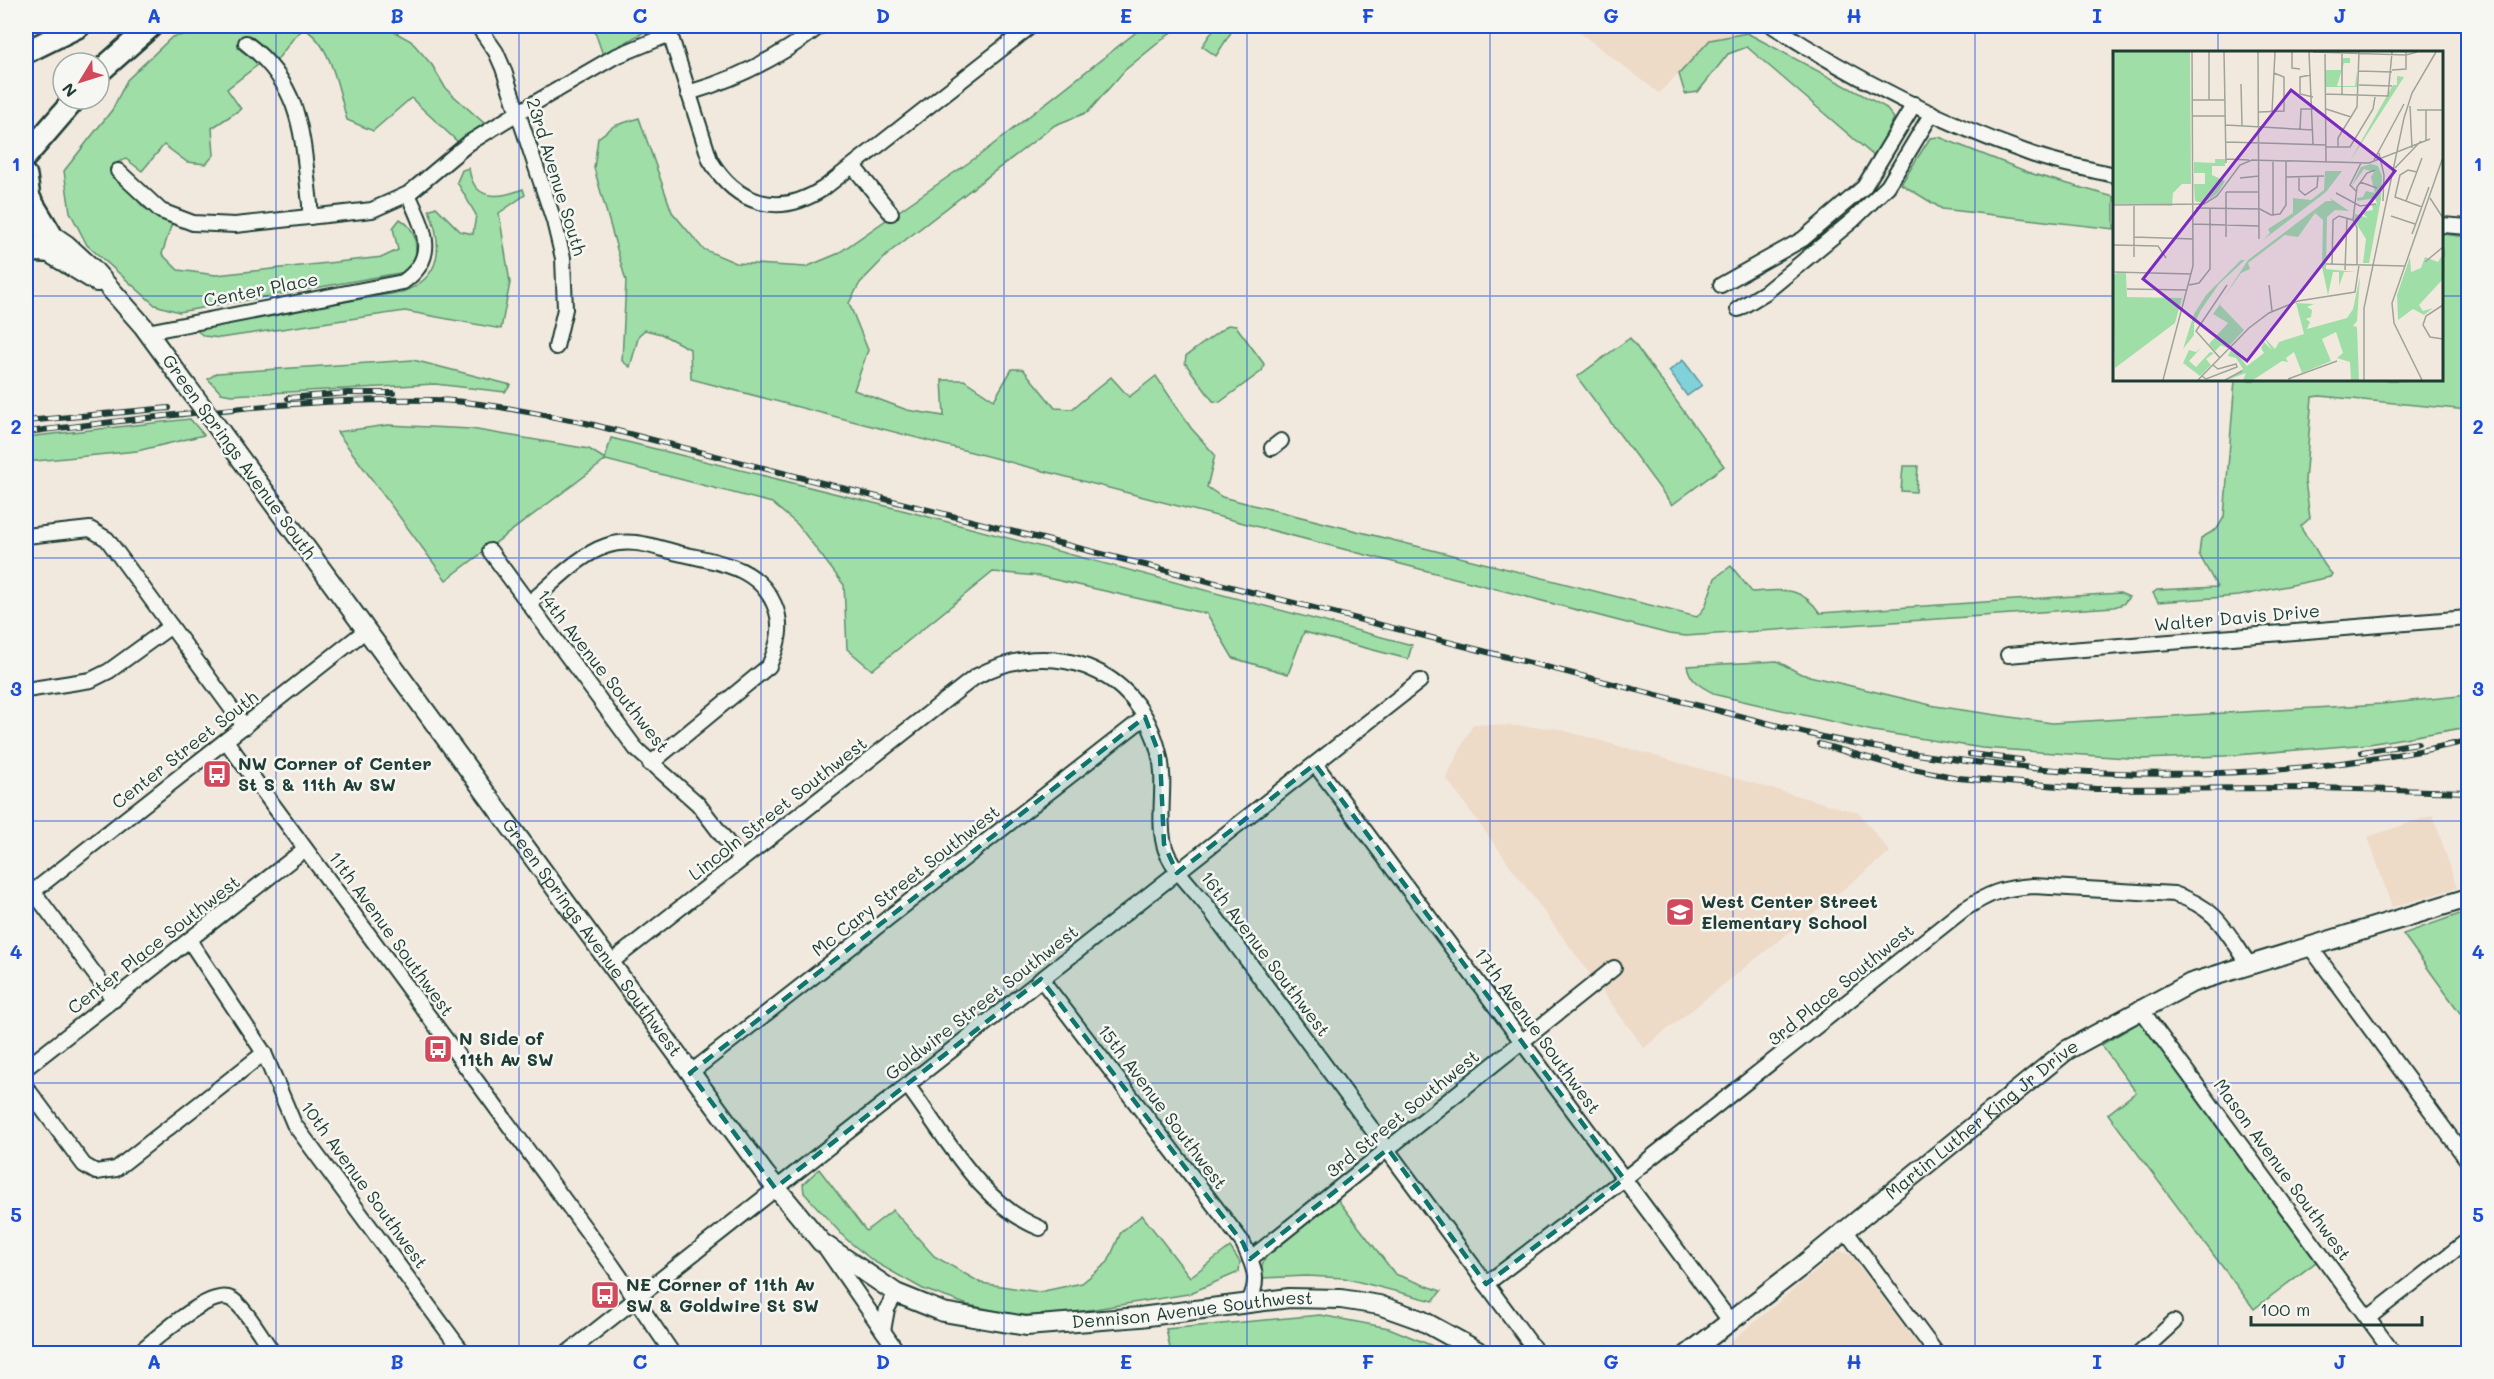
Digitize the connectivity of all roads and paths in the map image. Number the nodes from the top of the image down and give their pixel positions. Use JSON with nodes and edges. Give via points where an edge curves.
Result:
{"nodes":[{"id":1,"x":79,"y":26,"type":"edge"},
{"id":2,"x":151,"y":26,"type":"edge"},
{"id":3,"x":478,"y":26,"type":"edge"},
{"id":4,"x":820,"y":26,"type":"edge"},
{"id":5,"x":1031,"y":26,"type":"edge"},
{"id":6,"x":1773,"y":26,"type":"edge"},
{"id":7,"x":670,"y":29,"type":"edge"},
{"id":8,"x":246,"y":43,"type":"dead end"},
{"id":9,"x":26,"y":52,"type":"edge"},
{"id":10,"x":111,"y":61,"type":"edge"},
{"id":11,"x":688,"y":93,"type":"junction"},
{"id":12,"x":1914,"y":104,"type":"junction"},
{"id":13,"x":65,"y":111,"type":"edge"},
{"id":14,"x":519,"y":112,"type":"junction"},
{"id":15,"x":1932,"y":113,"type":"junction"},
{"id":16,"x":26,"y":156,"type":"edge"},
{"id":17,"x":853,"y":166,"type":"junction"},
{"id":18,"x":118,"y":171,"type":"dead end"},
{"id":19,"x":2113,"y":174,"type":"edge"},
{"id":20,"x":26,"y":176,"type":"edge"},
{"id":21,"x":408,"y":194,"type":"junction"},
{"id":22,"x":891,"y":213,"type":"dead end"},
{"id":23,"x":26,"y":217,"type":"edge"},
{"id":24,"x":310,"y":217,"type":"junction"},
{"id":25,"x":2443,"y":225,"type":"edge"},
{"id":26,"x":2469,"y":227,"type":"edge"},
{"id":27,"x":26,"y":239,"type":"edge"},
{"id":28,"x":40,"y":245,"type":"edge"},
{"id":29,"x":1721,"y":285,"type":"dead end"},
{"id":30,"x":1738,"y":309,"type":"dead end"},
{"id":31,"x":147,"y":332,"type":"junction"},
{"id":32,"x":556,"y":347,"type":"dead end"},
{"id":33,"x":26,"y":536,"type":"edge"},
{"id":34,"x":490,"y":551,"type":"dead end"},
{"id":35,"x":529,"y":603,"type":"junction"},
{"id":36,"x":2469,"y":618,"type":"edge"},
{"id":37,"x":171,"y":626,"type":"junction"},
{"id":38,"x":365,"y":631,"type":"junction"},
{"id":39,"x":2008,"y":655,"type":"dead end"},
{"id":40,"x":1420,"y":681,"type":"dead end"},
{"id":41,"x":968,"y":682,"type":"joint"},
{"id":42,"x":26,"y":690,"type":"edge"},
{"id":43,"x":1144,"y":717,"type":"junction"},
{"id":44,"x":245,"y":727,"type":"junction"},
{"id":45,"x":226,"y":741,"type":"junction"},
{"id":46,"x":650,"y":764,"type":"junction"},
{"id":47,"x":1315,"y":764,"type":"junction"},
{"id":48,"x":305,"y":849,"type":"junction"},
{"id":49,"x":741,"y":860,"type":"junction"},
{"id":50,"x":1179,"y":871,"type":"junction"},
{"id":51,"x":29,"y":894,"type":"edge"},
{"id":52,"x":2469,"y":898,"type":"edge"},
{"id":53,"x":189,"y":940,"type":"junction"},
{"id":54,"x":2310,"y":948,"type":"junction"},
{"id":55,"x":610,"y":963,"type":"junction"},
{"id":56,"x":2248,"y":963,"type":"junction"},
{"id":57,"x":1614,"y":968,"type":"dead end"},
{"id":58,"x":1041,"y":979,"type":"junction"},
{"id":59,"x":114,"y":1000,"type":"junction"},
{"id":60,"x":2140,"y":1008,"type":"junction"},
{"id":61,"x":1523,"y":1042,"type":"junction"},
{"id":62,"x":264,"y":1053,"type":"junction"},
{"id":63,"x":26,"y":1068,"type":"edge"},
{"id":64,"x":690,"y":1073,"type":"junction"},
{"id":65,"x":907,"y":1085,"type":"junction"},
{"id":66,"x":26,"y":1087,"type":"edge"},
{"id":67,"x":1388,"y":1149,"type":"junction"},
{"id":68,"x":2469,"y":1161,"type":"edge"},
{"id":69,"x":1624,"y":1179,"type":"junction"},
{"id":70,"x":775,"y":1188,"type":"junction"},
{"id":71,"x":1040,"y":1228,"type":"dead end"},
{"id":72,"x":1845,"y":1230,"type":"junction"},
{"id":73,"x":2469,"y":1240,"type":"edge"},
{"id":74,"x":821,"y":1242,"type":"junction"},
{"id":75,"x":1250,"y":1258,"type":"junction"},
{"id":76,"x":1486,"y":1284,"type":"junction"},
{"id":77,"x":896,"y":1293,"type":"junction"},
{"id":78,"x":634,"y":1300,"type":"junction"},
{"id":79,"x":1249,"y":1301,"type":"junction"},
{"id":80,"x":2368,"y":1318,"type":"junction"},
{"id":81,"x":1730,"y":1321,"type":"junction"},
{"id":82,"x":2174,"y":1322,"type":"dead end"},
{"id":83,"x":883,"y":1331,"type":"junction"},
{"id":84,"x":137,"y":1353,"type":"edge"},
{"id":85,"x":274,"y":1353,"type":"edge"},
{"id":86,"x":464,"y":1353,"type":"edge"},
{"id":87,"x":566,"y":1353,"type":"edge"},
{"id":88,"x":673,"y":1353,"type":"edge"},
{"id":89,"x":899,"y":1353,"type":"edge"},
{"id":90,"x":1483,"y":1353,"type":"edge"},
{"id":91,"x":1538,"y":1353,"type":"edge"},
{"id":92,"x":1688,"y":1353,"type":"edge"},
{"id":93,"x":1937,"y":1353,"type":"edge"},
{"id":94,"x":2139,"y":1353,"type":"edge"},
{"id":95,"x":2394,"y":1353,"type":"edge"}],
"edges":[{"from":1,"to":9,"type":"highway"},
{"from":2,"to":10,"type":"highway"},
{"from":3,"to":14,"type":"street","name":"23rd Avenue South","via":[[496,52]]},
{"from":4,"to":11,"type":"street","via":[[748,72]]},
{"from":5,"to":17,"type":"street"},
{"from":6,"to":12,"type":"street","via":[[1817,54]]},
{"from":7,"to":11,"type":"street"},
{"from":7,"to":14,"type":"street"},
{"from":8,"to":24,"type":"street","via":[[275,69],[294,100]]},
{"from":11,"to":17,"type":"street","via":[[710,160],[726,183],[749,199],[771,204],[799,201],[813,196]]},
{"from":12,"to":15,"type":"street"},
{"from":12,"to":29,"type":"street","via":[[1864,187],[1803,239]]},
{"from":13,"to":16,"type":"highway"},
{"from":14,"to":21,"type":"street","via":[[469,143]]},
{"from":14,"to":32,"type":"street","name":"23rd Avenue South","via":[[563,258],[565,309]]},
{"from":15,"to":19,"type":"street","via":[[2027,153]]},
{"from":15,"to":30,"type":"street","via":[[1888,186],[1766,292]]},
{"from":17,"to":22,"type":"street"},
{"from":18,"to":24,"type":"street","via":[[161,211],[193,223],[235,225]]},
{"from":20,"to":28,"type":"highway"},
{"from":21,"to":24,"type":"street","via":[[372,210]]},
{"from":21,"to":31,"type":"street","name":"Center Place","via":[[425,235],[424,258],[403,282]]},
{"from":23,"to":28,"type":"main road","name":"Green Springs Avenue South"},
{"from":25,"to":26,"type":"street"},
{"from":27,"to":28,"type":"main road","name":"Green Springs Avenue South"},
{"from":28,"to":31,"type":"main road","name":"Green Springs Avenue South","via":[[84,260]]},
{"from":31,"to":38,"type":"main road","name":"Green Springs Avenue South","bridge":true},
{"from":33,"to":37,"type":"street","via":[[90,529],[107,539]]},
{"from":34,"to":35,"type":"street","name":"14th Avenue Southwest"},
{"from":35,"to":46,"type":"street","name":"14th Avenue Southwest"},
{"from":35,"to":46,"type":"street","via":[[592,553],[607,545],[628,542],[733,567],[751,575],[766,589],[780,628],[769,666]]},
{"from":36,"to":39,"type":"street","name":"Walter Davis Drive"},
{"from":37,"to":42,"type":"street","via":[[110,671],[91,680]]},
{"from":37,"to":44,"type":"street"},
{"from":38,"to":44,"type":"street","name":"Center Street South"},
{"from":38,"to":55,"type":"main road","name":"Green Springs Avenue Southwest"},
{"from":40,"to":47,"type":"street","name":"Goldwire Street Southwest"},
{"from":41,"to":43,"type":"street","name":"16th Avenue Southwest","via":[[988,669],[1013,661],[1040,657],[1071,661],[1120,686]]},
{"from":41,"to":49,"type":"street","name":"Lincoln Street Southwest"},
{"from":43,"to":50,"type":"street","name":"16th Avenue Southwest","via":[[1160,756],[1164,844]]},
{"from":43,"to":64,"type":"street","name":"Mc Cary Street Southwest"},
{"from":44,"to":45,"type":"street","name":"Center Street South"},
{"from":45,"to":48,"type":"street","name":"11th Avenue Southwest"},
{"from":45,"to":51,"type":"street","name":"Center Street South"},
{"from":46,"to":49,"type":"street","name":"14th Avenue Southwest","via":[[691,797]]},
{"from":47,"to":50,"type":"street","name":"Goldwire Street Southwest"},
{"from":47,"to":61,"type":"street","name":"17th Avenue Southwest"},
{"from":48,"to":53,"type":"street","name":"Center Place Southwest"},
{"from":48,"to":78,"type":"street","name":"11th Avenue Southwest"},
{"from":49,"to":55,"type":"street","name":"Lincoln Street Southwest"},
{"from":50,"to":58,"type":"street","name":"Goldwire Street Southwest"},
{"from":50,"to":67,"type":"street","name":"16th Avenue Southwest"},
{"from":51,"to":59,"type":"street"},
{"from":52,"to":54,"type":"main road","name":"Martin Luther King Jr Drive"},
{"from":53,"to":59,"type":"street","name":"Center Place Southwest"},
{"from":53,"to":62,"type":"street","name":"10th Avenue Southwest"},
{"from":54,"to":56,"type":"main road","name":"Martin Luther King Jr Drive"},
{"from":54,"to":68,"type":"street"},
{"from":55,"to":64,"type":"main road","name":"Green Springs Avenue Southwest"},
{"from":56,"to":60,"type":"main road","name":"Martin Luther King Jr Drive","via":[[2191,983]]},
{"from":56,"to":69,"type":"street","name":"3rd Place Southwest","via":[[2214,913],[2174,894],[2033,886],[1989,893]]},
{"from":57,"to":61,"type":"street","name":"3rd Street Southwest"},
{"from":58,"to":65,"type":"street","name":"Goldwire Street Southwest"},
{"from":58,"to":75,"type":"street","name":"15th Avenue Southwest","via":[[1243,1243]]},
{"from":59,"to":63,"type":"street","name":"Center Place Southwest"},
{"from":60,"to":72,"type":"main road","name":"Martin Luther King Jr Drive","via":[[2067,1050]]},
{"from":60,"to":80,"type":"street","name":"Mason Avenue Southwest"},
{"from":61,"to":67,"type":"street","name":"3rd Street Southwest"},
{"from":61,"to":69,"type":"street","name":"17th Avenue Southwest"},
{"from":62,"to":66,"type":"street","via":[[116,1169],[96,1172],[84,1165]]},
{"from":62,"to":86,"type":"street","name":"10th Avenue Southwest","via":[[294,1124]]},
{"from":64,"to":70,"type":"main road","name":"Green Springs Avenue Southwest"},
{"from":65,"to":70,"type":"street","name":"Goldwire Street Southwest"},
{"from":65,"to":71,"type":"street","via":[[989,1196]]},
{"from":67,"to":75,"type":"street","name":"3rd Street Southwest"},
{"from":67,"to":76,"type":"street","name":"16th Avenue Southwest"},
{"from":69,"to":76,"type":"street","name":"3rd Place Southwest"},
{"from":69,"to":81,"type":"street","name":"17th Avenue Southwest"},
{"from":70,"to":74,"type":"main road","name":"Green Springs Avenue Southwest"},
{"from":70,"to":78,"type":"street","name":"Goldwire Street Southwest"},
{"from":72,"to":81,"type":"main road","name":"Martin Luther King Jr Drive"},
{"from":72,"to":93,"type":"street"},
{"from":73,"to":80,"type":"street"},
{"from":74,"to":77,"type":"main road","name":"Green Springs Avenue Southwest"},
{"from":74,"to":83,"type":"street","name":"Green Springs Avenue Southwest"},
{"from":75,"to":79,"type":"street","via":[[1257,1275]]},
{"from":76,"to":91,"type":"street","name":"16th Avenue Southwest"},
{"from":77,"to":79,"type":"main road","name":"Dennison Avenue Southwest","via":[[943,1312],[1026,1326],[1140,1317]]},
{"from":77,"to":83,"type":"street","via":[[887,1309]]},
{"from":78,"to":87,"type":"street","name":"Goldwire Street Southwest"},
{"from":78,"to":88,"type":"street","name":"11th Avenue Southwest"},
{"from":79,"to":90,"type":"main road","name":"Dennison Avenue Southwest","via":[[1341,1299],[1378,1305],[1421,1320]]},
{"from":80,"to":95,"type":"street","name":"Mason Avenue Southwest"},
{"from":81,"to":92,"type":"main road","name":"Martin Luther King Jr Drive"},
{"from":82,"to":94,"type":"street"},
{"from":83,"to":89,"type":"street","name":"Green Springs Avenue Southwest"},
{"from":84,"to":85,"type":"street","via":[[194,1308],[218,1297],[230,1298],[238,1305]]}]}
